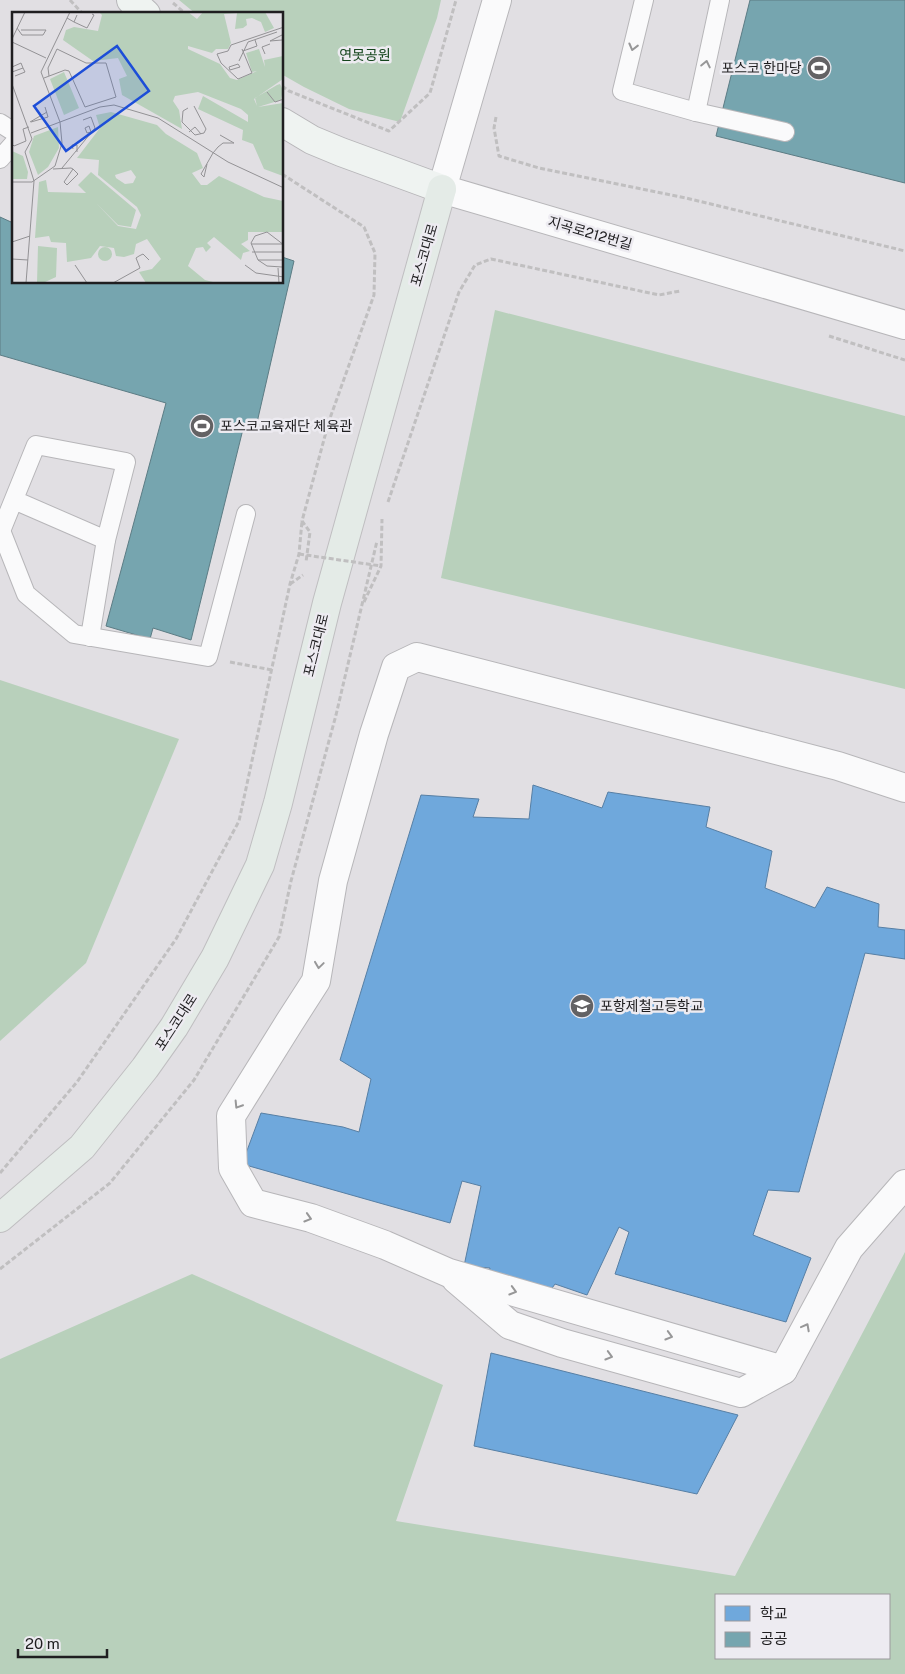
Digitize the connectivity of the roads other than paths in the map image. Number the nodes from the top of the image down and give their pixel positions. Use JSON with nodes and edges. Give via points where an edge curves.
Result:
{"nodes":[{"id":1,"x":131,"y":0,"type":"edge"},
{"id":2,"x":497,"y":0,"type":"edge"},
{"id":3,"x":644,"y":0,"type":"edge"},
{"id":4,"x":720,"y":0,"type":"edge"},
{"id":5,"x":144,"y":12,"type":"edge"},
{"id":6,"x":696,"y":112,"type":"junction"},
{"id":7,"x":0,"y":123,"type":"edge"},
{"id":8,"x":284,"y":123,"type":"edge"},
{"id":9,"x":12,"y":131,"type":"edge"},
{"id":10,"x":785,"y":132,"type":"dead end"},
{"id":11,"x":12,"y":145,"type":"edge"},
{"id":12,"x":0,"y":159,"type":"edge"},
{"id":13,"x":442,"y":189,"type":"junction"},
{"id":14,"x":905,"y":325,"type":"edge"},
{"id":15,"x":14,"y":500,"type":"junction"},
{"id":16,"x":246,"y":514,"type":"dead end"},
{"id":17,"x":1,"y":530,"type":"edge"},
{"id":18,"x":106,"y":540,"type":"junction"},
{"id":19,"x":90,"y":637,"type":"junction"},
{"id":20,"x":905,"y":788,"type":"edge"},
{"id":21,"x":905,"y":1184,"type":"edge"},
{"id":22,"x":0,"y":1218,"type":"edge"},
{"id":23,"x":449,"y":1273,"type":"junction"},
{"id":24,"x":783,"y":1370,"type":"junction"}],
"edges":[{"from":1,"to":5,"type":"main road"},
{"from":2,"to":13,"type":"street","name":"포스코대로"},
{"from":3,"to":6,"type":"lane","one_way":true,"via":[[622,91]]},
{"from":6,"to":4,"type":"lane","one_way":true},
{"from":6,"to":10,"type":"lane"},
{"from":7,"to":9,"type":"lane"},
{"from":8,"to":13,"type":"main road","name":"지곡로212번길","via":[[312,140]]},
{"from":11,"to":12,"type":"lane"},
{"from":13,"to":14,"type":"street","name":"지곡로212번길"},
{"from":13,"to":22,"type":"main road","name":"포스코대로","via":[[327,603],[260,864],[215,958],[145,1068],[82,1146]]},
{"from":15,"to":17,"type":"lane"},
{"from":15,"to":18,"type":"lane"},
{"from":15,"to":18,"type":"lane","via":[[36,445],[126,462]]},
{"from":16,"to":19,"type":"lane","via":[[208,657]]},
{"from":17,"to":19,"type":"lane","via":[[26,594],[74,634]]},
{"from":18,"to":19,"type":"lane"},
{"from":20,"to":23,"type":"street","one_way":true,"via":[[838,766],[417,657],[396,667],[333,881],[316,981],[231,1116],[233,1168],[253,1203],[311,1218]]},
{"from":24,"to":21,"type":"street","one_way":true,"via":[[849,1248]]},
{"from":23,"to":24,"type":"street","one_way":true},
{"from":23,"to":24,"type":"street","one_way":true,"via":[[510,1325],[562,1343],[741,1393]]}]}
